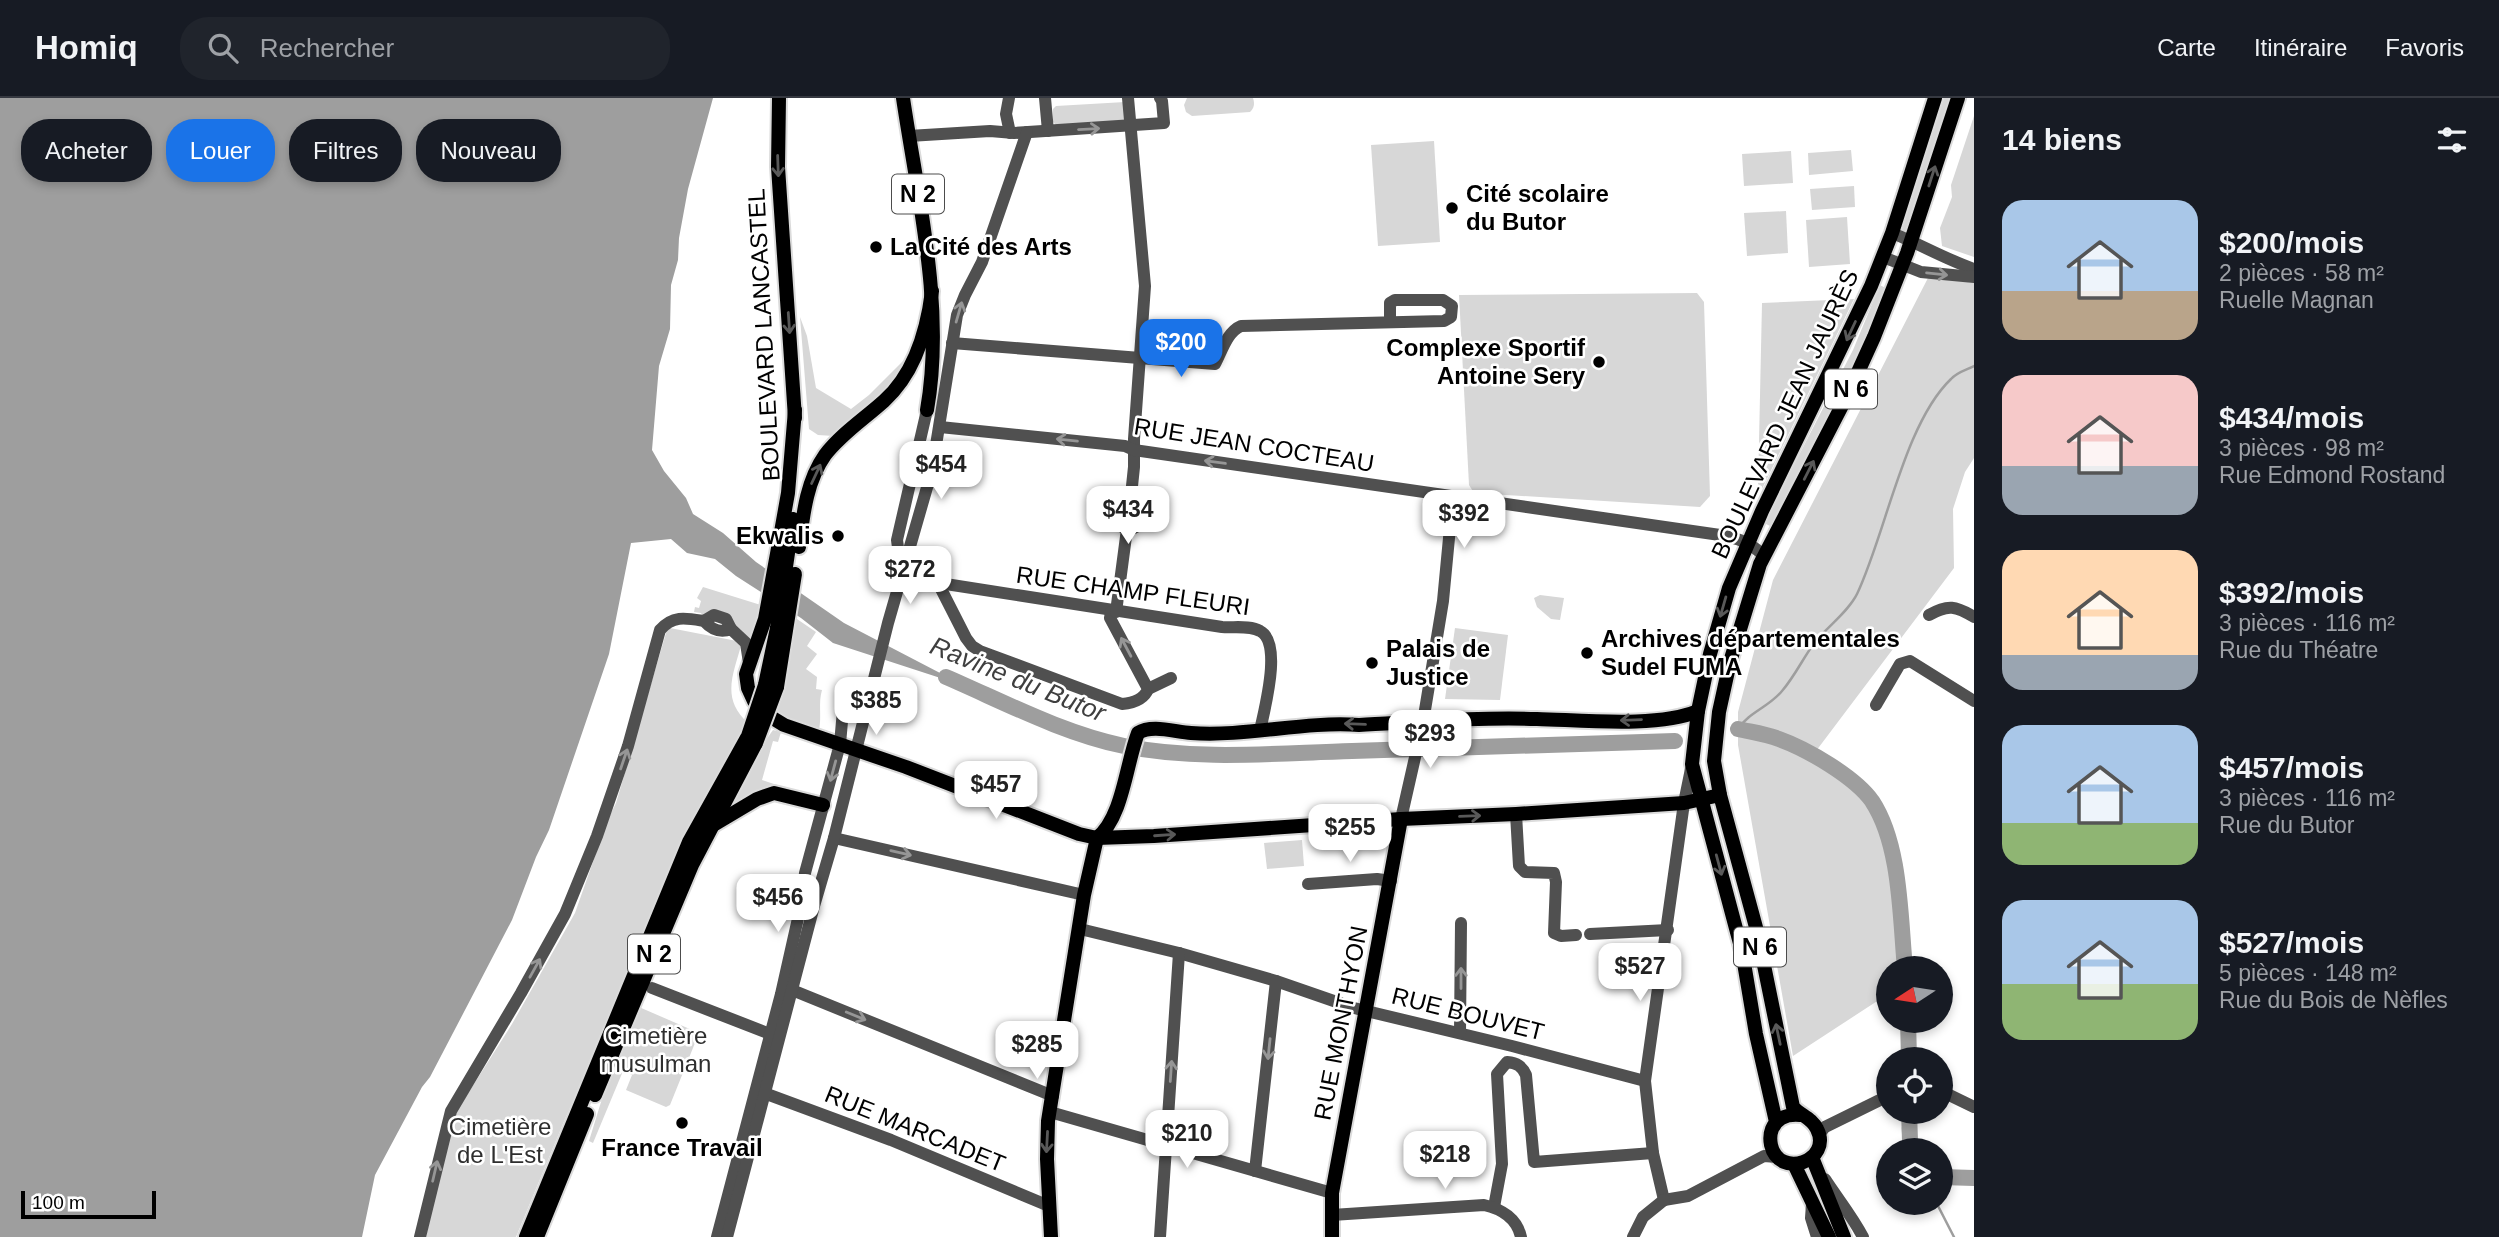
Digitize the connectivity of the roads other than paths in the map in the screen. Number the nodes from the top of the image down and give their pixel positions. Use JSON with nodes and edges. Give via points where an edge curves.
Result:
{"nodes":[{"id":1,"x":779,"y":98,"type":"edge"},
{"id":2,"x":904,"y":98,"type":"edge"},
{"id":3,"x":1009,"y":98,"type":"edge"},
{"id":4,"x":1045,"y":98,"type":"edge"},
{"id":5,"x":1128,"y":98,"type":"edge"},
{"id":6,"x":1160,"y":98,"type":"edge"},
{"id":7,"x":1936,"y":98,"type":"edge"},
{"id":8,"x":1958,"y":98,"type":"edge"},
{"id":9,"x":1006,"y":114,"type":"junction"},
{"id":10,"x":1130,"y":127,"type":"junction"},
{"id":11,"x":990,"y":131,"type":"junction"},
{"id":12,"x":1048,"y":131,"type":"junction"},
{"id":13,"x":1027,"y":132,"type":"junction"},
{"id":14,"x":1010,"y":133,"type":"junction"},
{"id":15,"x":909,"y":136,"type":"junction"},
{"id":16,"x":1892,"y":233,"type":"junction"},
{"id":17,"x":1911,"y":241,"type":"junction"},
{"id":18,"x":1883,"y":257,"type":"junction"},
{"id":19,"x":1902,"y":266,"type":"junction"},
{"id":20,"x":1974,"y":269,"type":"edge"},
{"id":21,"x":1974,"y":277,"type":"edge"},
{"id":22,"x":932,"y":291,"type":"junction"},
{"id":23,"x":1390,"y":322,"type":"junction"},
{"id":24,"x":952,"y":344,"type":"junction"},
{"id":25,"x":1141,"y":359,"type":"junction"},
{"id":26,"x":927,"y":410,"type":"joint"},
{"id":27,"x":940,"y":427,"type":"junction"},
{"id":28,"x":1134,"y":450,"type":"junction"},
{"id":29,"x":1453,"y":496,"type":"junction"},
{"id":30,"x":791,"y":535,"type":"junction"},
{"id":31,"x":1748,"y":543,"type":"junction"},
{"id":32,"x":1763,"y":556,"type":"junction"},
{"id":33,"x":905,"y":565,"type":"junction"},
{"id":34,"x":900,"y":580,"type":"junction"},
{"id":35,"x":920,"y":580,"type":"junction"},
{"id":36,"x":938,"y":583,"type":"junction"},
{"id":37,"x":1113,"y":612,"type":"junction"},
{"id":38,"x":1929,"y":615,"type":"dead end"},
{"id":39,"x":1974,"y":617,"type":"edge"},
{"id":40,"x":771,"y":624,"type":"junction"},
{"id":41,"x":749,"y":663,"type":"junction"},
{"id":42,"x":1171,"y":678,"type":"dead end"},
{"id":43,"x":771,"y":686,"type":"junction"},
{"id":44,"x":1149,"y":689,"type":"junction"},
{"id":45,"x":1974,"y":701,"type":"edge"},
{"id":46,"x":1876,"y":705,"type":"dead end"},
{"id":47,"x":1698,"y":711,"type":"junction"},
{"id":48,"x":865,"y":715,"type":"junction"},
{"id":49,"x":1422,"y":726,"type":"junction"},
{"id":50,"x":1267,"y":731,"type":"junction"},
{"id":51,"x":752,"y":740,"type":"junction"},
{"id":52,"x":840,"y":744,"type":"junction"},
{"id":53,"x":855,"y":750,"type":"junction"},
{"id":54,"x":1714,"y":761,"type":"junction"},
{"id":55,"x":1692,"y":764,"type":"junction"},
{"id":56,"x":1720,"y":795,"type":"junction"},
{"id":57,"x":1701,"y":799,"type":"junction"},
{"id":58,"x":841,"y":803,"type":"junction"},
{"id":59,"x":1684,"y":803,"type":"junction"},
{"id":60,"x":1118,"y":804,"type":"junction"},
{"id":61,"x":823,"y":805,"type":"junction"},
{"id":62,"x":1516,"y":814,"type":"junction"},
{"id":63,"x":1401,"y":819,"type":"junction"},
{"id":64,"x":713,"y":825,"type":"junction"},
{"id":65,"x":1132,"y":836,"type":"junction"},
{"id":66,"x":834,"y":838,"type":"junction"},
{"id":67,"x":1097,"y":838,"type":"junction"},
{"id":68,"x":1391,"y":881,"type":"junction"},
{"id":69,"x":1308,"y":884,"type":"dead end"},
{"id":70,"x":1084,"y":895,"type":"junction"},
{"id":71,"x":1461,"y":923,"type":"dead end"},
{"id":72,"x":1080,"y":929,"type":"junction"},
{"id":73,"x":1668,"y":930,"type":"junction"},
{"id":74,"x":1179,"y":953,"type":"junction"},
{"id":75,"x":1276,"y":981,"type":"junction"},
{"id":76,"x":652,"y":988,"type":"dead end"},
{"id":77,"x":792,"y":990,"type":"junction"},
{"id":78,"x":1366,"y":1011,"type":"junction"},
{"id":79,"x":1460,"y":1033,"type":"junction"},
{"id":80,"x":770,"y":1034,"type":"junction"},
{"id":81,"x":1645,"y":1081,"type":"junction"},
{"id":82,"x":764,"y":1093,"type":"junction"},
{"id":83,"x":1053,"y":1096,"type":"junction"},
{"id":84,"x":1953,"y":1097,"type":"edge"},
{"id":85,"x":1876,"y":1102,"type":"edge"},
{"id":86,"x":1974,"y":1107,"type":"edge"},
{"id":87,"x":1050,"y":1112,"type":"junction"},
{"id":88,"x":1800,"y":1115,"type":"junction"},
{"id":89,"x":1776,"y":1122,"type":"junction"},
{"id":90,"x":1820,"y":1129,"type":"junction"},
{"id":91,"x":1166,"y":1147,"type":"junction"},
{"id":92,"x":1653,"y":1153,"type":"junction"},
{"id":93,"x":1770,"y":1157,"type":"junction"},
{"id":94,"x":1812,"y":1157,"type":"junction"},
{"id":95,"x":1794,"y":1164,"type":"junction"},
{"id":96,"x":1255,"y":1171,"type":"junction"},
{"id":97,"x":1332,"y":1193,"type":"junction"},
{"id":98,"x":1664,"y":1200,"type":"junction"},
{"id":99,"x":1812,"y":1204,"type":"junction"},
{"id":100,"x":1049,"y":1206,"type":"junction"},
{"id":101,"x":1494,"y":1207,"type":"junction"},
{"id":102,"x":1332,"y":1215,"type":"junction"},
{"id":103,"x":420,"y":1237,"type":"edge"},
{"id":104,"x":526,"y":1237,"type":"edge"},
{"id":105,"x":537,"y":1237,"type":"edge"},
{"id":106,"x":717,"y":1237,"type":"edge"},
{"id":107,"x":727,"y":1237,"type":"edge"},
{"id":108,"x":1051,"y":1237,"type":"edge"},
{"id":109,"x":1160,"y":1237,"type":"edge"},
{"id":110,"x":1332,"y":1237,"type":"edge"},
{"id":111,"x":1521,"y":1237,"type":"edge"},
{"id":112,"x":1633,"y":1237,"type":"edge"},
{"id":113,"x":1817,"y":1237,"type":"edge"},
{"id":114,"x":1829,"y":1237,"type":"edge"},
{"id":115,"x":1844,"y":1237,"type":"edge"},
{"id":116,"x":1863,"y":1237,"type":"edge"}],
"edges":[{"from":1,"to":30,"type":"main road","name":"BOULEVARD LANCASTEL","one_way":true,"via":[[778,167],[795,410],[788,493]]},
{"from":2,"to":15,"type":"main road","number":"N 2"},
{"from":3,"to":9,"type":"street"},
{"from":4,"to":12,"type":"street"},
{"from":5,"to":10,"type":"street"},
{"from":6,"to":10,"type":"street","via":[[1164,123]]},
{"from":7,"to":16,"type":"main road","name":"BOULEVARD JEAN JAURÈS","number":"N 6"},
{"from":17,"to":8,"type":"main road","name":"BOULEVARD JEAN JAURÈS","number":"N 6","one_way":true},
{"from":9,"to":11,"type":"street","via":[[1003,124]]},
{"from":9,"to":14,"type":"street"},
{"from":12,"to":10,"type":"street","one_way":true},
{"from":10,"to":25,"type":"street","via":[[1145,286]]},
{"from":11,"to":14,"type":"street"},
{"from":11,"to":15,"type":"street"},
{"from":12,"to":13,"type":"street"},
{"from":13,"to":14,"type":"street"},
{"from":24,"to":13,"type":"street","one_way":true,"via":[[961,303],[982,262]]},
{"from":15,"to":22,"type":"main road","number":"N 2"},
{"from":16,"to":17,"type":"street"},
{"from":16,"to":18,"type":"main road","name":"BOULEVARD JEAN JAURÈS","number":"N 6"},
{"from":17,"to":19,"type":"main road","name":"BOULEVARD JEAN JAURÈS","number":"N 6"},
{"from":17,"to":20,"type":"street"},
{"from":18,"to":19,"type":"street"},
{"from":18,"to":31,"type":"main road","name":"BOULEVARD JEAN JAURÈS","number":"N 6","one_way":true},
{"from":19,"to":21,"type":"street","one_way":true},
{"from":32,"to":19,"type":"main road","name":"BOULEVARD JEAN JAURÈS","number":"N 6","one_way":true,"via":[[1848,394]]},
{"from":22,"to":26,"type":"main road","via":[[934,348]]},
{"from":30,"to":22,"type":"main road","name":"BOULEVARD LANCASTEL","number":"N 2","one_way":true,"via":[[824,456],[886,399],[907,373],[923,338]]},
{"from":23,"to":23,"type":"street","via":[[1444,321],[1451,317],[1452,306],[1443,300],[1395,300],[1390,303]]},
{"from":23,"to":25,"type":"street","via":[[1241,326],[1230,334],[1215,363]]},
{"from":24,"to":25,"type":"street"},
{"from":24,"to":27,"type":"street"},
{"from":25,"to":28,"type":"street"},
{"from":26,"to":33,"type":"street","via":[[897,540]]},
{"from":28,"to":27,"type":"street","name":"RUE JEAN COCTEAU","one_way":true},
{"from":27,"to":33,"type":"street"},
{"from":29,"to":28,"type":"street","name":"RUE JEAN COCTEAU","one_way":true},
{"from":28,"to":37,"type":"street","via":[[1130,505],[1117,515],[1119,524],[1127,529]]},
{"from":29,"to":31,"type":"street","name":"RUE JEAN COCTEAU"},
{"from":29,"to":49,"type":"street","via":[[1443,601]]},
{"from":30,"to":40,"type":"main road"},
{"from":30,"to":43,"type":"main road","name":"BOULEVARD LANCASTEL","number":"N 2","via":[[788,617]]},
{"from":31,"to":32,"type":"street","name":"RUE JEAN COCTEAU"},
{"from":31,"to":47,"type":"main road","name":"BOULEVARD JEAN JAURÈS","number":"N 6","one_way":true,"via":[[1728,588]]},
{"from":32,"to":54,"type":"main road","name":"BOULEVARD JEAN JAURÈS","number":"N 6","via":[[1730,662]]},
{"from":33,"to":34,"type":"street"},
{"from":33,"to":35,"type":"street"},
{"from":34,"to":35,"type":"street","name":"RUE CHAMP FLEURI"},
{"from":34,"to":48,"type":"street"},
{"from":35,"to":36,"type":"street","name":"RUE CHAMP FLEURI"},
{"from":36,"to":37,"type":"street","name":"RUE CHAMP FLEURI"},
{"from":36,"to":44,"type":"street","via":[[966,638],[979,651],[1122,704],[1141,699]]},
{"from":44,"to":37,"type":"street","one_way":true,"via":[[1110,618]]},
{"from":37,"to":50,"type":"street","name":"RUE CHAMP FLEURI","via":[[1263,632],[1272,662],[1265,707]]},
{"from":38,"to":39,"type":"street","via":[[1950,606]]},
{"from":40,"to":41,"type":"main road"},
{"from":40,"to":43,"type":"main road","name":"BOULEVARD LANCASTEL","number":"N 2"},
{"from":41,"to":52,"type":"main road","via":[[748,688],[766,714]]},
{"from":103,"to":41,"type":"street","one_way":true,"via":[[451,1111],[565,914],[628,746],[660,630],[672,619],[704,621],[714,615],[726,619],[746,643]]},
{"from":42,"to":44,"type":"street"},
{"from":43,"to":51,"type":"main road","name":"BOULEVARD LANCASTEL","number":"N 2","bridge":true},
{"from":45,"to":46,"type":"street","via":[[1910,660],[1900,664]]},
{"from":47,"to":49,"type":"main road","one_way":true,"via":[[1682,719],[1536,719]]},
{"from":47,"to":54,"type":"main road","via":[[1708,714],[1708,748]]},
{"from":47,"to":55,"type":"main road","name":"BOULEVARD JEAN JAURÈS","number":"N 6"},
{"from":48,"to":52,"type":"street","via":[[859,705],[846,706]]},
{"from":48,"to":53,"type":"street"},
{"from":49,"to":50,"type":"main road","one_way":true,"via":[[1325,724]]},
{"from":49,"to":63,"type":"street"},
{"from":50,"to":60,"type":"main road","via":[[1193,733],[1150,728],[1138,733]]},
{"from":51,"to":64,"type":"main road","name":"BOULEVARD LANCASTEL","number":"N 2"},
{"from":51,"to":104,"type":"main road","name":"BOULEVARD LANCASTEL","number":"N 2","via":[[689,842]]},
{"from":52,"to":53,"type":"main road"},
{"from":52,"to":61,"type":"street","one_way":true},
{"from":53,"to":58,"type":"street"},
{"from":53,"to":67,"type":"main road"},
{"from":54,"to":56,"type":"main road","name":"BOULEVARD JEAN JAURÈS","number":"N 6"},
{"from":55,"to":57,"type":"main road","name":"BOULEVARD JEAN JAURÈS","number":"N 6"},
{"from":55,"to":59,"type":"street"},
{"from":56,"to":57,"type":"main road"},
{"from":88,"to":56,"type":"main road","name":"BOULEVARD JEAN JAURÈS","number":"N 6","one_way":true,"via":[[1793,1107],[1757,931]]},
{"from":57,"to":59,"type":"main road"},
{"from":57,"to":89,"type":"main road","name":"BOULEVARD JEAN JAURÈS","number":"N 6","one_way":true,"via":[[1742,951]]},
{"from":58,"to":61,"type":"street"},
{"from":58,"to":66,"type":"street"},
{"from":59,"to":62,"type":"main road"},
{"from":59,"to":73,"type":"street"},
{"from":60,"to":65,"type":"main road","via":[[1122,824]]},
{"from":60,"to":67,"type":"main road"},
{"from":61,"to":64,"type":"main road","via":[[774,793]]},
{"from":61,"to":80,"type":"street"},
{"from":63,"to":62,"type":"main road","one_way":true},
{"from":62,"to":73,"type":"street","via":[[1519,866],[1525,872],[1554,873],[1554,933]]},
{"from":65,"to":63,"type":"main road","one_way":true},
{"from":63,"to":68,"type":"main road","name":"RUE MONTHYON"},
{"from":64,"to":105,"type":"main road","name":"BOULEVARD LANCASTEL","number":"N 2","via":[[678,898]]},
{"from":65,"to":67,"type":"main road"},
{"from":66,"to":70,"type":"street","one_way":true},
{"from":66,"to":77,"type":"street"},
{"from":67,"to":70,"type":"main road"},
{"from":68,"to":69,"type":"street"},
{"from":68,"to":78,"type":"main road","name":"RUE MONTHYON"},
{"from":70,"to":72,"type":"main road"},
{"from":79,"to":71,"type":"street","one_way":true},
{"from":72,"to":74,"type":"street","name":"RUE BOUVET"},
{"from":72,"to":83,"type":"main road"},
{"from":73,"to":81,"type":"street"},
{"from":74,"to":75,"type":"street","name":"RUE BOUVET"},
{"from":91,"to":74,"type":"street","one_way":true},
{"from":75,"to":78,"type":"street","name":"RUE BOUVET"},
{"from":75,"to":96,"type":"street","one_way":true},
{"from":76,"to":80,"type":"street"},
{"from":77,"to":82,"type":"street"},
{"from":77,"to":83,"type":"street","one_way":true},
{"from":78,"to":79,"type":"street","name":"RUE BOUVET"},
{"from":78,"to":97,"type":"main road","name":"RUE MONTHYON"},
{"from":79,"to":81,"type":"street","name":"RUE BOUVET"},
{"from":80,"to":106,"type":"street"},
{"from":81,"to":92,"type":"street"},
{"from":82,"to":100,"type":"street","name":"RUE MARCADET"},
{"from":82,"to":107,"type":"street"},
{"from":83,"to":87,"type":"main road"},
{"from":84,"to":86,"type":"street"},
{"from":85,"to":90,"type":"street"},
{"from":87,"to":91,"type":"street"},
{"from":87,"to":100,"type":"main road","one_way":true},
{"from":88,"to":89,"type":"main road"},
{"from":88,"to":90,"type":"main road"},
{"from":89,"to":93,"type":"main road"},
{"from":90,"to":94,"type":"main road","via":[[1820,1144]]},
{"from":91,"to":96,"type":"street"},
{"from":91,"to":109,"type":"street"},
{"from":92,"to":98,"type":"street"},
{"from":92,"to":101,"type":"street","via":[[1534,1162],[1526,1075],[1516,1063],[1507,1062],[1497,1074],[1502,1164]]},
{"from":93,"to":95,"type":"main road"},
{"from":93,"to":98,"type":"street","via":[[1688,1196]]},
{"from":94,"to":95,"type":"main road"},
{"from":94,"to":115,"type":"main road"},
{"from":94,"to":116,"type":"street"},
{"from":95,"to":99,"type":"main road"},
{"from":96,"to":97,"type":"street"},
{"from":97,"to":102,"type":"main road","name":"RUE MONTHYON"},
{"from":98,"to":112,"type":"street","via":[[1643,1217]]},
{"from":99,"to":113,"type":"street"},
{"from":99,"to":114,"type":"main road"},
{"from":100,"to":108,"type":"main road"},
{"from":101,"to":102,"type":"street"},
{"from":101,"to":111,"type":"street","via":[[1514,1221]]},
{"from":102,"to":110,"type":"main road","name":"RUE MONTHYON"}]}
